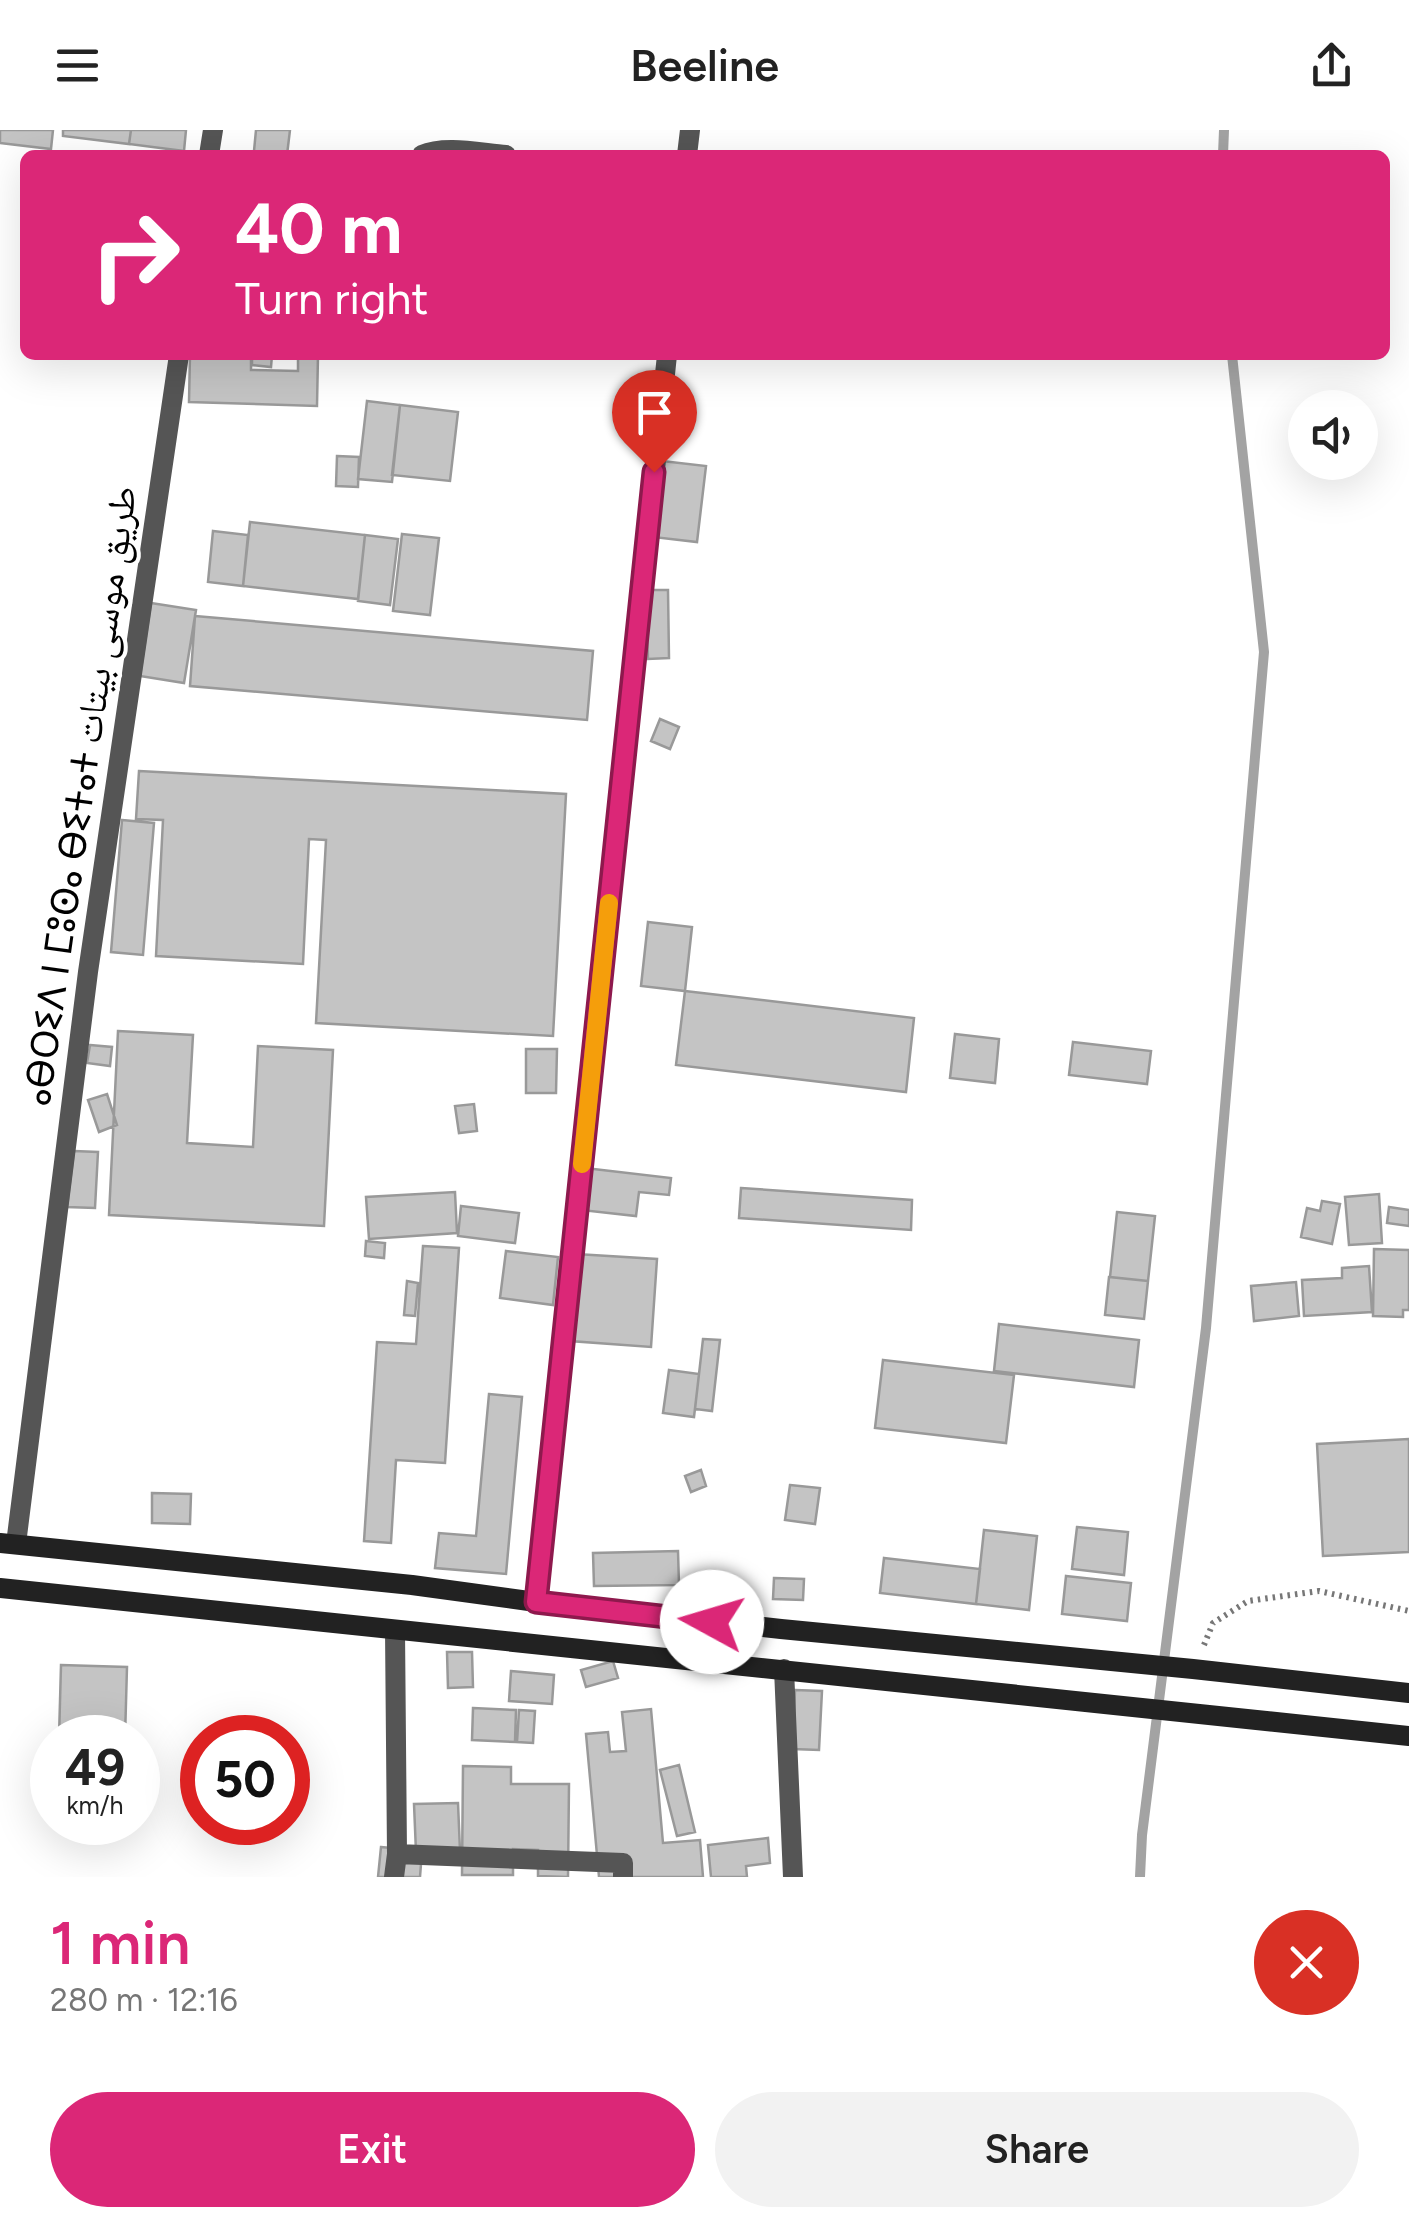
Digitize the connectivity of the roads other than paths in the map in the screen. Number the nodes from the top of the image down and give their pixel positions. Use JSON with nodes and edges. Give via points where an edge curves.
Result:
{"nodes":[{"id":1,"x":178,"y":360,"type":"edge"},
{"id":2,"x":665,"y":360,"type":"edge"},
{"id":3,"x":8,"y":1544,"type":"edge"},
{"id":4,"x":0,"y":1588,"type":"edge"},
{"id":5,"x":536,"y":1602,"type":"junction"},
{"id":6,"x":395,"y":1630,"type":"junction"},
{"id":7,"x":784,"y":1669,"type":"junction"},
{"id":8,"x":1409,"y":1693,"type":"edge"},
{"id":9,"x":1409,"y":1736,"type":"edge"},
{"id":10,"x":397,"y":1854,"type":"junction"},
{"id":11,"x":394,"y":1877,"type":"edge"},
{"id":12,"x":623,"y":1877,"type":"edge"},
{"id":13,"x":793,"y":1877,"type":"edge"}],
"edges":[{"from":1,"to":3,"type":"street","name":"ⴰⴱⵔⵉⴷ ⵏ ⵎⵓⵙⴰ ⴱⵉⵜⴰⵜ طريق موسى بيتات"},
{"from":2,"to":5,"type":"street"},
{"from":3,"to":5,"type":"main road"},
{"from":4,"to":6,"type":"main road"},
{"from":5,"to":8,"type":"main road"},
{"from":6,"to":7,"type":"main road"},
{"from":6,"to":10,"type":"street"},
{"from":7,"to":9,"type":"main road"},
{"from":7,"to":13,"type":"street"},
{"from":10,"to":11,"type":"street"},
{"from":10,"to":12,"type":"street","via":[[623,1863]]}]}
